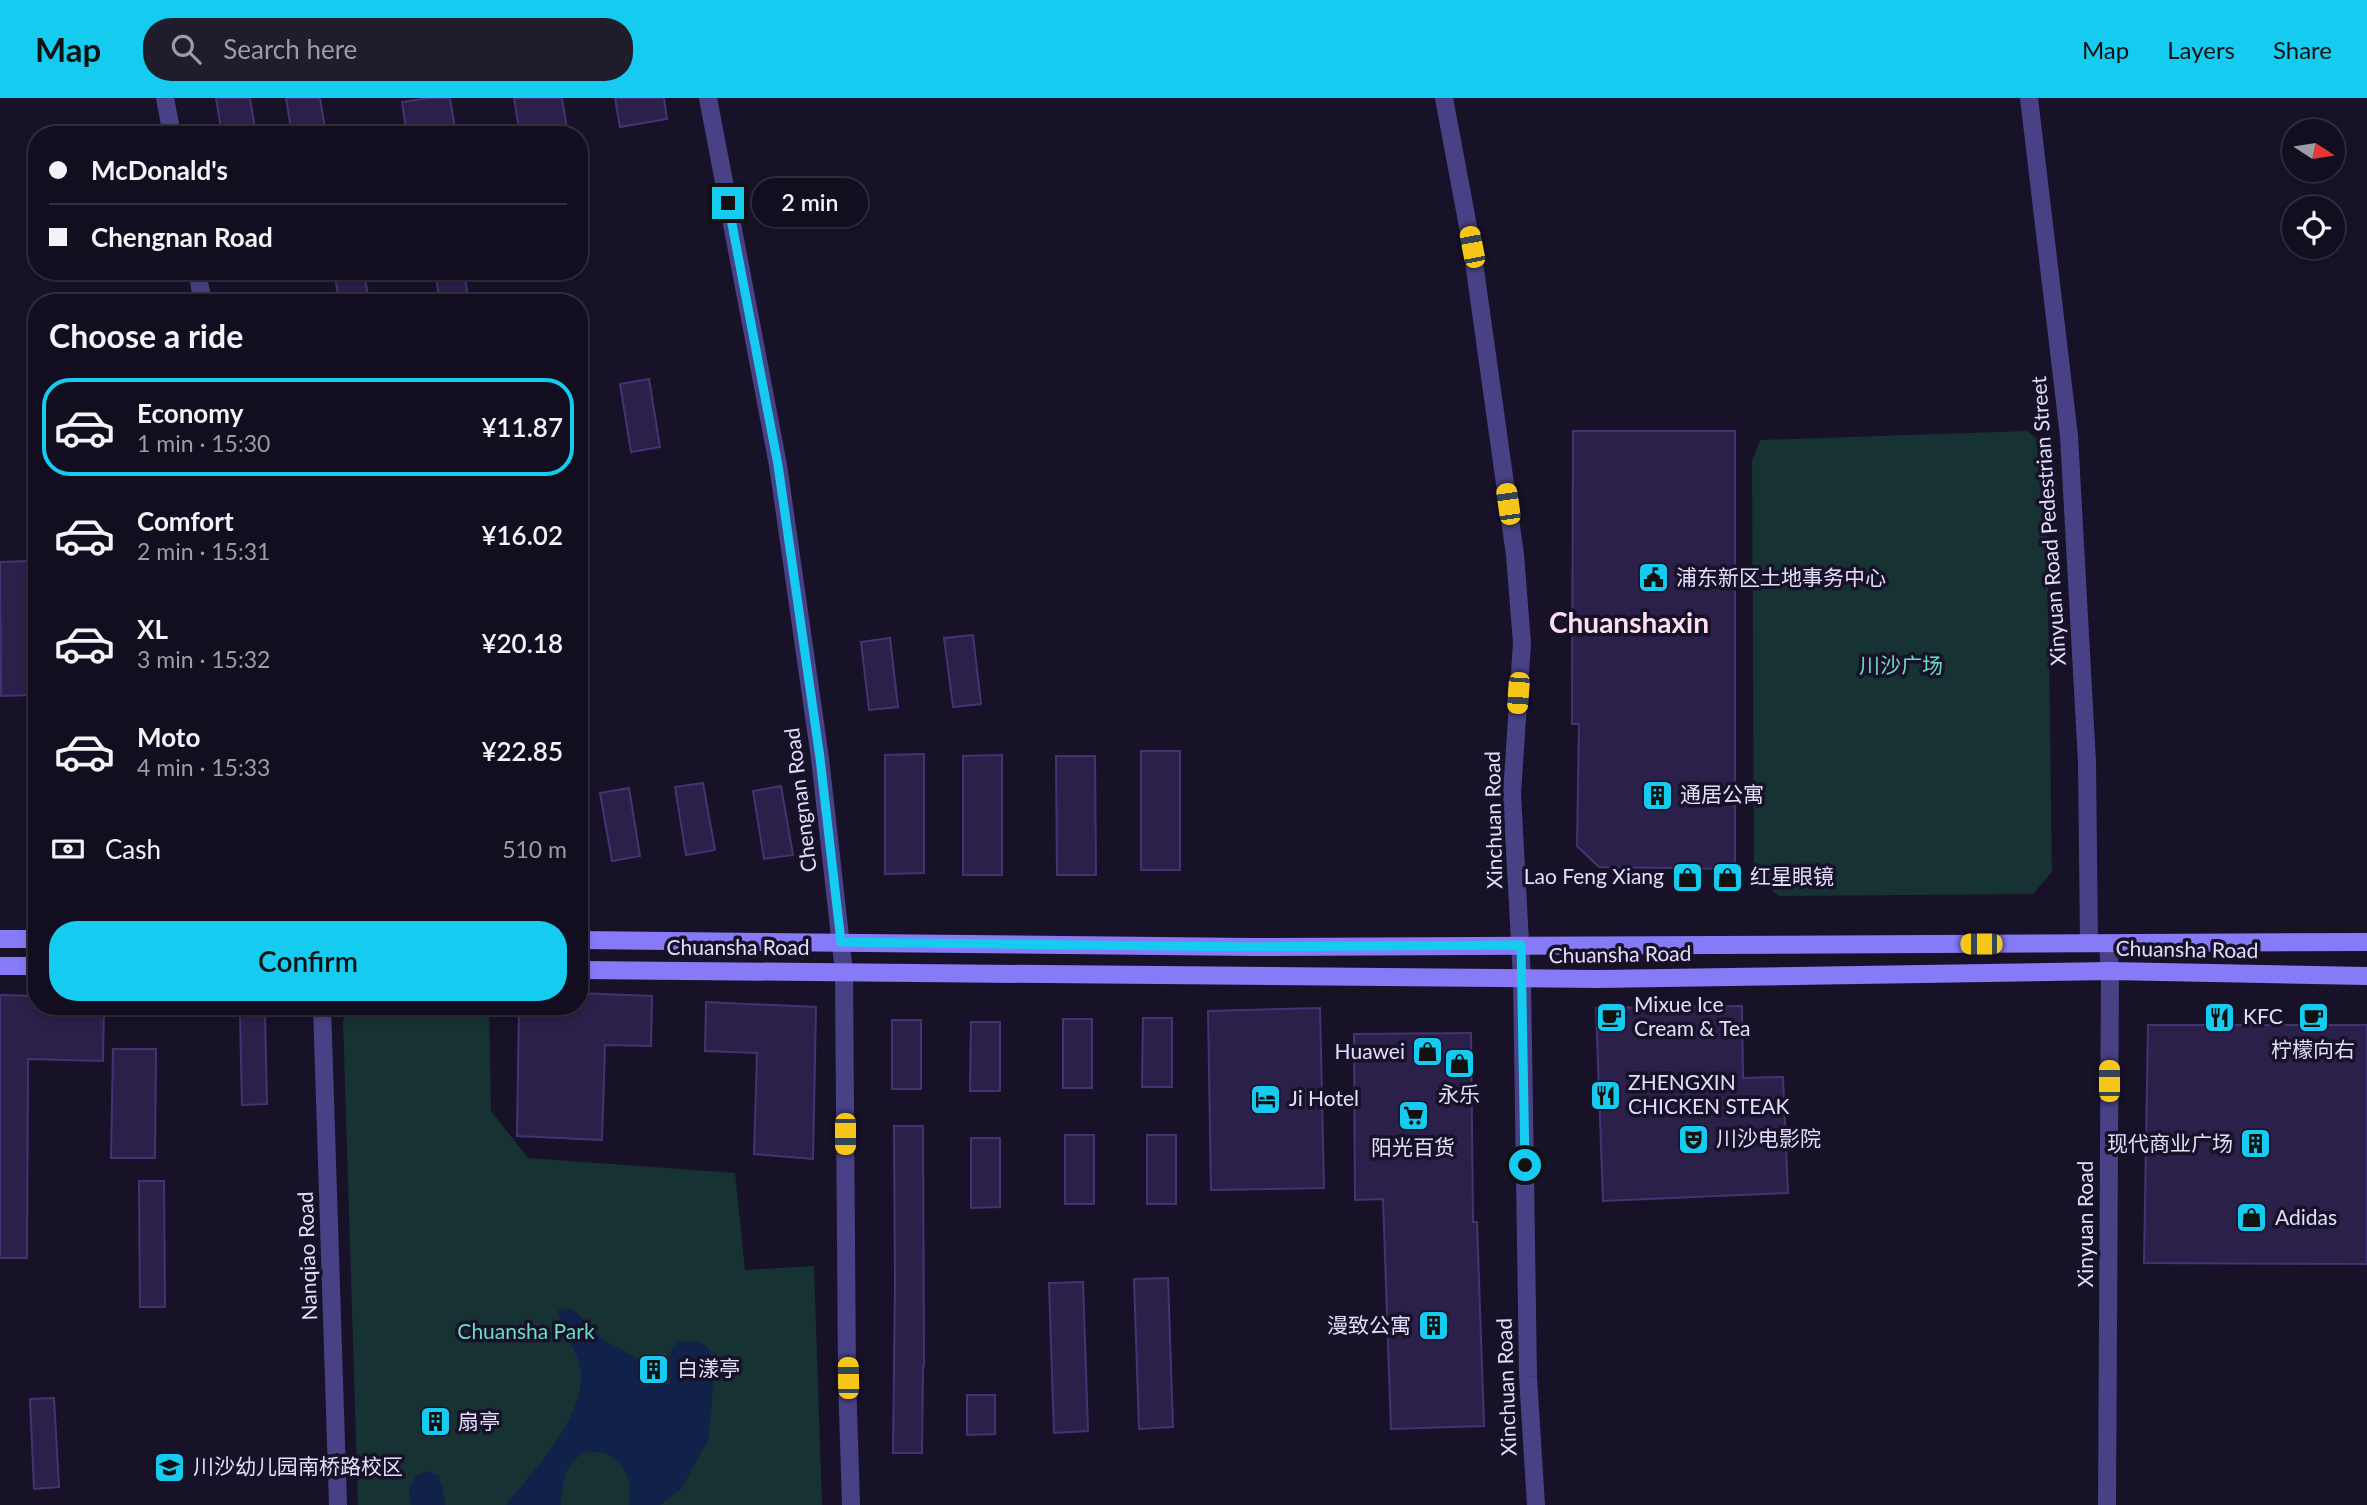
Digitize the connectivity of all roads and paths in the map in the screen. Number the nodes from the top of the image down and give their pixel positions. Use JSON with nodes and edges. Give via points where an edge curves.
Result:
{"nodes":[{"id":1,"x":165,"y":98,"type":"edge"},
{"id":2,"x":708,"y":98,"type":"edge"},
{"id":3,"x":1444,"y":98,"type":"edge"},
{"id":4,"x":2029,"y":98,"type":"edge"},
{"id":5,"x":170,"y":126,"type":"edge"},
{"id":6,"x":0,"y":939,"type":"edge"},
{"id":7,"x":28,"y":939,"type":"edge"},
{"id":8,"x":588,"y":940,"type":"edge"},
{"id":9,"x":841,"y":942,"type":"junction"},
{"id":10,"x":2367,"y":942,"type":"edge"},
{"id":11,"x":2089,"y":943,"type":"junction"},
{"id":12,"x":2108,"y":944,"type":"junction"},
{"id":13,"x":1521,"y":945,"type":"junction"},
{"id":14,"x":0,"y":965,"type":"edge"},
{"id":15,"x":28,"y":966,"type":"edge"},
{"id":16,"x":588,"y":970,"type":"edge"},
{"id":17,"x":2110,"y":971,"type":"junction"},
{"id":18,"x":844,"y":972,"type":"junction"},
{"id":19,"x":2367,"y":976,"type":"edge"},
{"id":20,"x":1522,"y":979,"type":"junction"},
{"id":21,"x":322,"y":1015,"type":"edge"},
{"id":22,"x":338,"y":1505,"type":"edge"},
{"id":23,"x":852,"y":1505,"type":"edge"},
{"id":24,"x":1536,"y":1505,"type":"edge"},
{"id":25,"x":2107,"y":1505,"type":"edge"}],
"edges":[{"from":1,"to":5,"type":"street"},
{"from":2,"to":9,"type":"street","name":"Chengnan Road","via":[[778,465]]},
{"from":3,"to":13,"type":"street","name":"Xinchuan Road","via":[[1472,247],[1515,555],[1522,643],[1512,794]]},
{"from":4,"to":11,"type":"street","name":"Xinyuan Road Pedestrian Street","via":[[2069,436],[2087,762]]},
{"from":6,"to":7,"type":"main road"},
{"from":8,"to":9,"type":"main road","name":"Chuansha Road"},
{"from":9,"to":13,"type":"main road","name":"Chuansha Road"},
{"from":9,"to":18,"type":"street","name":"Chengnan Road"},
{"from":10,"to":12,"type":"main road","name":"Chuansha Road"},
{"from":11,"to":12,"type":"main road","name":"Chuansha Road"},
{"from":11,"to":13,"type":"main road","name":"Chuansha Road"},
{"from":12,"to":17,"type":"street","name":"Xinyuan Road"},
{"from":13,"to":20,"type":"street","name":"Xinchuan Road"},
{"from":14,"to":15,"type":"main road"},
{"from":16,"to":18,"type":"main road","name":"Chuansha Road"},
{"from":17,"to":19,"type":"main road","name":"Chuansha Road"},
{"from":17,"to":20,"type":"main road","name":"Chuansha Road"},
{"from":17,"to":25,"type":"street","name":"Xinyuan Road"},
{"from":18,"to":20,"type":"main road","name":"Chuansha Road"},
{"from":18,"to":23,"type":"street","name":"Chengnan Road"},
{"from":20,"to":24,"type":"street","name":"Xinchuan Road","via":[[1528,1377]]},
{"from":21,"to":22,"type":"street","name":"Nanqiao Road"}]}
